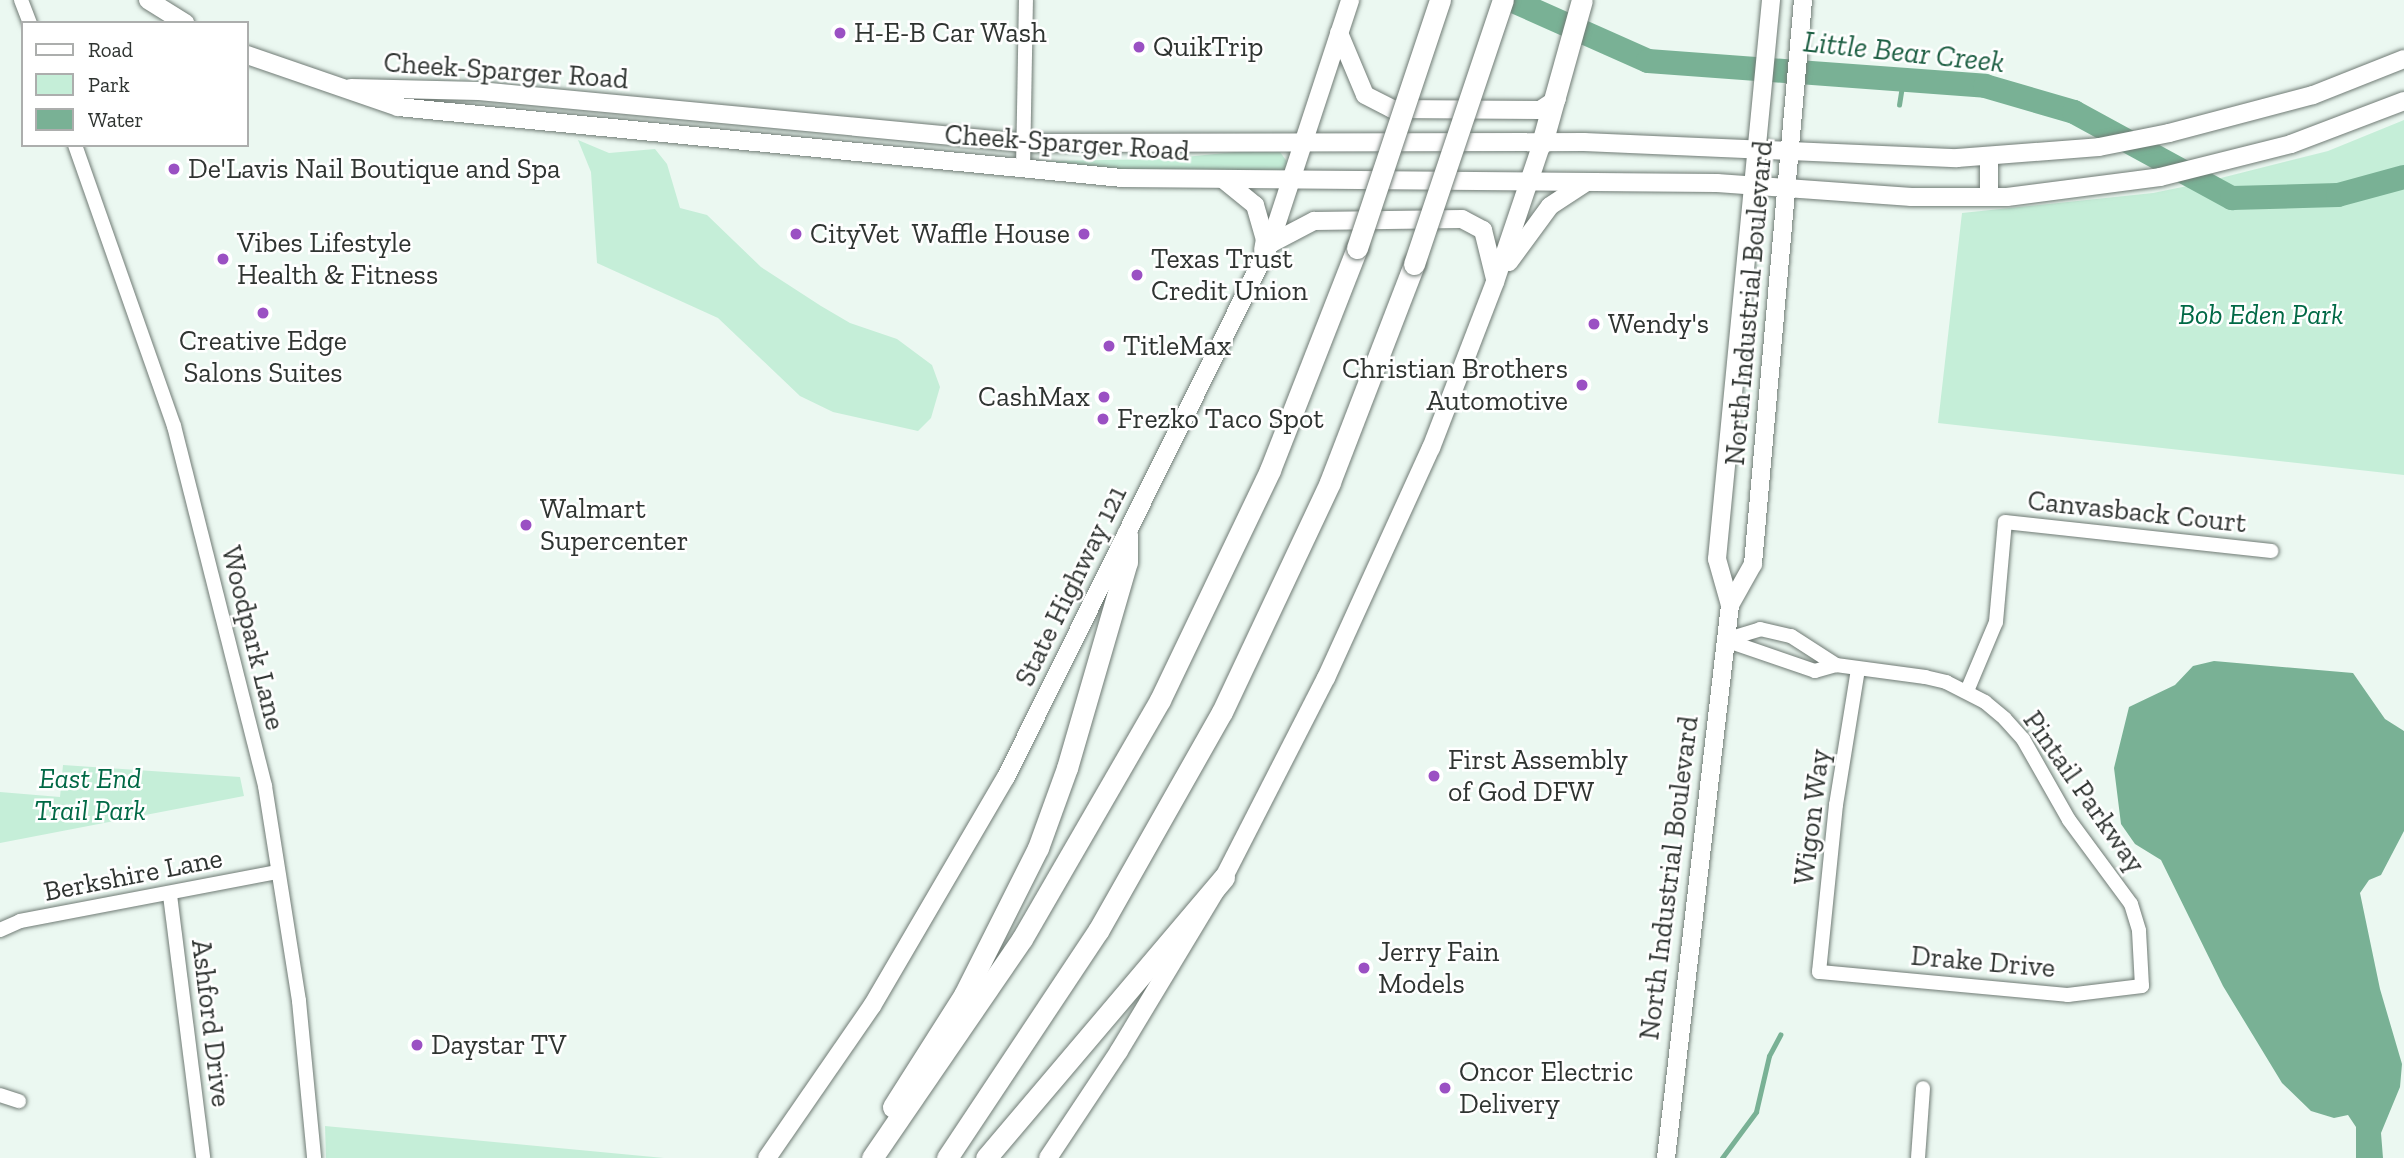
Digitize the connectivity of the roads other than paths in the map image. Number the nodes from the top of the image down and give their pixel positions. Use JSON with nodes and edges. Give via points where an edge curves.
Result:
{"nodes":[{"id":1,"x":21,"y":0,"type":"edge"},
{"id":2,"x":148,"y":0,"type":"edge"},
{"id":3,"x":1026,"y":0,"type":"edge"},
{"id":4,"x":1350,"y":0,"type":"edge"},
{"id":5,"x":1440,"y":0,"type":"edge"},
{"id":6,"x":1503,"y":0,"type":"edge"},
{"id":7,"x":1582,"y":0,"type":"edge"},
{"id":8,"x":1771,"y":6,"type":"edge"},
{"id":9,"x":1802,"y":8,"type":"edge"},
{"id":10,"x":29,"y":21,"type":"edge"},
{"id":11,"x":182,"y":21,"type":"edge"},
{"id":12,"x":1339,"y":33,"type":"junction"},
{"id":13,"x":248,"y":55,"type":"edge"},
{"id":14,"x":2404,"y":59,"type":"edge"},
{"id":15,"x":351,"y":88,"type":"junction"},
{"id":16,"x":1559,"y":90,"type":"junction"},
{"id":17,"x":528,"y":96,"type":"junction"},
{"id":18,"x":2404,"y":101,"type":"edge"},
{"id":19,"x":682,"y":111,"type":"junction"},
{"id":20,"x":526,"y":122,"type":"junction"},
{"id":21,"x":681,"y":137,"type":"junction"},
{"id":22,"x":1026,"y":142,"type":"junction"},
{"id":23,"x":1542,"y":143,"type":"junction"},
{"id":24,"x":1303,"y":144,"type":"junction"},
{"id":25,"x":76,"y":147,"type":"edge"},
{"id":26,"x":1757,"y":150,"type":"junction"},
{"id":27,"x":1789,"y":152,"type":"junction"},
{"id":28,"x":1989,"y":156,"type":"junction"},
{"id":29,"x":1023,"y":169,"type":"junction"},
{"id":30,"x":1224,"y":180,"type":"junction"},
{"id":31,"x":1291,"y":181,"type":"junction"},
{"id":32,"x":1528,"y":182,"type":"junction"},
{"id":33,"x":1588,"y":182,"type":"junction"},
{"id":34,"x":1753,"y":186,"type":"junction"},
{"id":35,"x":1786,"y":188,"type":"junction"},
{"id":36,"x":1989,"y":197,"type":"junction"},
{"id":37,"x":1270,"y":244,"type":"junction"},
{"id":38,"x":1261,"y":260,"type":"junction"},
{"id":39,"x":1495,"y":282,"type":"junction"},
{"id":40,"x":1127,"y":534,"type":"junction"},
{"id":41,"x":2271,"y":551,"type":"dead end"},
{"id":42,"x":1730,"y":605,"type":"junction"},
{"id":43,"x":1725,"y":640,"type":"junction"},
{"id":44,"x":1799,"y":641,"type":"junction"},
{"id":45,"x":1786,"y":663,"type":"junction"},
{"id":46,"x":1836,"y":665,"type":"junction"},
{"id":47,"x":1858,"y":669,"type":"junction"},
{"id":48,"x":1967,"y":691,"type":"junction"},
{"id":49,"x":276,"y":872,"type":"junction"},
{"id":50,"x":1224,"y":877,"type":"junction"},
{"id":51,"x":170,"y":894,"type":"junction"},
{"id":52,"x":0,"y":930,"type":"edge"},
{"id":53,"x":1819,"y":972,"type":"joint"},
{"id":54,"x":2142,"y":986,"type":"joint"},
{"id":55,"x":1923,"y":1088,"type":"dead end"},
{"id":56,"x":0,"y":1095,"type":"edge"},
{"id":57,"x":19,"y":1101,"type":"dead end"},
{"id":58,"x":203,"y":1158,"type":"edge"},
{"id":59,"x":314,"y":1158,"type":"edge"},
{"id":60,"x":767,"y":1158,"type":"edge"},
{"id":61,"x":858,"y":1158,"type":"edge"},
{"id":62,"x":872,"y":1158,"type":"edge"},
{"id":63,"x":947,"y":1158,"type":"edge"},
{"id":64,"x":986,"y":1158,"type":"edge"},
{"id":65,"x":1048,"y":1158,"type":"edge"},
{"id":66,"x":1666,"y":1158,"type":"edge"},
{"id":67,"x":1918,"y":1158,"type":"edge"}],
"edges":[{"from":1,"to":10,"type":"street"},
{"from":2,"to":11,"type":"main road"},
{"from":3,"to":22,"type":"street"},
{"from":4,"to":12,"type":"main road","name":"State Highway 121"},
{"from":5,"to":62,"type":"highway","bridge":true,"via":[[1357,248],[1270,470],[1160,700],[1022,939]]},
{"from":6,"to":63,"type":"highway","bridge":true,"via":[[1414,264],[1330,482],[1222,712],[1091,942]]},
{"from":7,"to":16,"type":"highway"},
{"from":8,"to":26,"type":"main road","name":"North Industrial Boulevard"},
{"from":9,"to":27,"type":"main road","name":"North Industrial Boulevard"},
{"from":12,"to":16,"type":"main road","via":[[1365,95],[1392,109],[1540,110]]},
{"from":12,"to":24,"type":"main road","name":"State Highway 121"},
{"from":13,"to":15,"type":"main road","name":"Cheek-Sparger Road"},
{"from":14,"to":28,"type":"main road","name":"Cheek-Sparger Road","via":[[2250,114],[2099,147]]},
{"from":15,"to":17,"type":"main road","name":"Cheek-Sparger Road","via":[[402,86]]},
{"from":15,"to":20,"type":"main road","name":"Cheek-Sparger Road","via":[[398,107]]},
{"from":16,"to":23,"type":"highway"},
{"from":17,"to":19,"type":"main road","name":"Cheek-Sparger Road"},
{"from":17,"to":20,"type":"main road"},
{"from":18,"to":36,"type":"main road","name":"Cheek-Sparger Road","via":[[2291,144],[2161,177]]},
{"from":19,"to":21,"type":"main road"},
{"from":19,"to":22,"type":"main road","name":"Cheek-Sparger Road"},
{"from":20,"to":21,"type":"main road","name":"Cheek-Sparger Road"},
{"from":21,"to":29,"type":"main road","name":"Cheek-Sparger Road"},
{"from":22,"to":24,"type":"main road","name":"Cheek-Sparger Road"},
{"from":22,"to":29,"type":"street"},
{"from":23,"to":24,"type":"main road","name":"Cheek-Sparger Road"},
{"from":23,"to":26,"type":"main road","name":"Cheek-Sparger Road"},
{"from":23,"to":32,"type":"main road"},
{"from":24,"to":31,"type":"main road","name":"State Highway 121"},
{"from":25,"to":49,"type":"street","name":"Woodpark Lane","via":[[173,426],[265,786]]},
{"from":26,"to":27,"type":"main road","name":"Cheek-Sparger Road"},
{"from":26,"to":34,"type":"main road","name":"North Industrial Boulevard"},
{"from":27,"to":28,"type":"main road","name":"Cheek-Sparger Road","via":[[1902,159]]},
{"from":27,"to":35,"type":"main road","name":"North Industrial Boulevard"},
{"from":28,"to":36,"type":"main road"},
{"from":29,"to":30,"type":"main road","name":"Cheek-Sparger Road"},
{"from":30,"to":31,"type":"main road","name":"Cheek-Sparger Road"},
{"from":30,"to":38,"type":"main road","via":[[1255,205],[1265,239]]},
{"from":31,"to":32,"type":"main road","name":"Cheek-Sparger Road"},
{"from":31,"to":37,"type":"main road","name":"State Highway 121"},
{"from":32,"to":33,"type":"main road","name":"Cheek-Sparger Road"},
{"from":32,"to":39,"type":"main road"},
{"from":33,"to":34,"type":"main road","name":"Cheek-Sparger Road"},
{"from":33,"to":39,"type":"main road","via":[[1568,192],[1537,220]]},
{"from":34,"to":35,"type":"main road","name":"Cheek-Sparger Road"},
{"from":34,"to":42,"type":"main road","name":"North Industrial Boulevard","via":[[1717,559]]},
{"from":35,"to":36,"type":"main road","name":"Cheek-Sparger Road"},
{"from":35,"to":42,"type":"main road","name":"North Industrial Boulevard","via":[[1753,564]]},
{"from":37,"to":38,"type":"main road","name":"State Highway 121"},
{"from":37,"to":39,"type":"main road","via":[[1314,221],[1462,219],[1483,230]]},
{"from":38,"to":40,"type":"main road","name":"State Highway 121"},
{"from":39,"to":50,"type":"main road","via":[[1431,448],[1380,562]]},
{"from":40,"to":60,"type":"main road","name":"State Highway 121","via":[[1006,777],[872,1006]]},
{"from":40,"to":61,"type":"highway","via":[[1127,562],[1067,768],[1038,849],[964,995]]},
{"from":41,"to":48,"type":"street","name":"Canvasback Court","via":[[2005,522],[1996,622]]},
{"from":42,"to":43,"type":"main road","name":"North Industrial Boulevard"},
{"from":43,"to":44,"type":"street","name":"Pintail Parkway","via":[[1760,629]]},
{"from":43,"to":45,"type":"street","name":"Pintail Parkway"},
{"from":43,"to":66,"type":"main road","name":"North Industrial Boulevard"},
{"from":44,"to":45,"type":"street"},
{"from":44,"to":46,"type":"street","name":"Pintail Parkway"},
{"from":45,"to":46,"type":"street","name":"Pintail Parkway","via":[[1823,672]]},
{"from":46,"to":47,"type":"street","name":"Pintail Parkway"},
{"from":47,"to":48,"type":"street","name":"Pintail Parkway","via":[[1925,677]]},
{"from":47,"to":53,"type":"street","name":"Wigon Way","via":[[1836,805]]},
{"from":48,"to":54,"type":"street","name":"Pintail Parkway","via":[[1996,710],[2023,739],[2069,820],[2125,894],[2139,931]]},
{"from":49,"to":51,"type":"street","name":"Berkshire Lane"},
{"from":49,"to":59,"type":"street","name":"Woodpark Lane","via":[[299,1001]]},
{"from":50,"to":64,"type":"highway"},
{"from":50,"to":65,"type":"main road"},
{"from":51,"to":52,"type":"street","name":"Berkshire Lane","via":[[20,921]]},
{"from":51,"to":58,"type":"street","name":"Ashford Drive"},
{"from":53,"to":54,"type":"street","name":"Drake Drive","via":[[2068,995]]},
{"from":55,"to":67,"type":"street"},
{"from":56,"to":57,"type":"street"}]}
